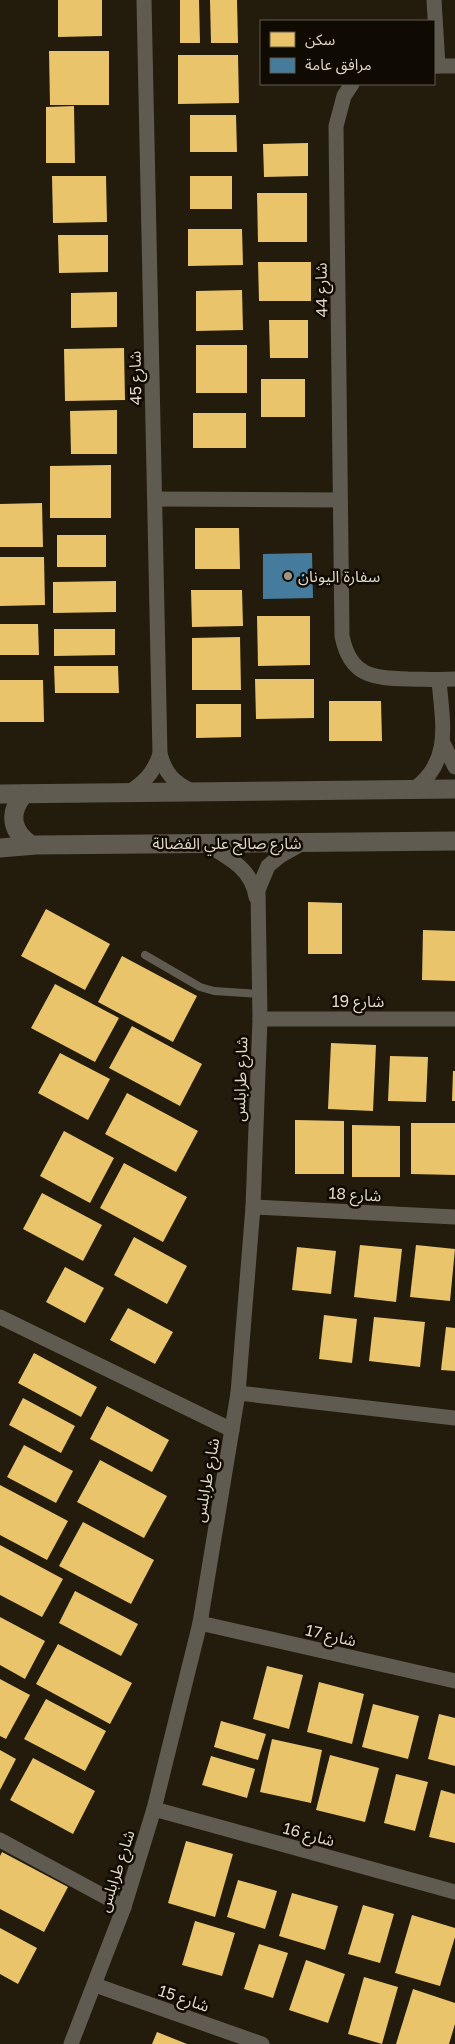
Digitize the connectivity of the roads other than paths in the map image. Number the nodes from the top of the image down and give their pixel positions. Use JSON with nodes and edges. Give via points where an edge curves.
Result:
{"nodes":[{"id":1,"x":144,"y":0,"type":"edge"},
{"id":2,"x":434,"y":0,"type":"edge"},
{"id":3,"x":435,"y":20,"type":"edge"},
{"id":4,"x":435,"y":33,"type":"edge"},
{"id":5,"x":436,"y":66,"type":"edge"},
{"id":6,"x":455,"y":66,"type":"edge"},
{"id":7,"x":351,"y":85,"type":"edge"},
{"id":8,"x":155,"y":499,"type":"junction"},
{"id":9,"x":340,"y":500,"type":"junction"},
{"id":10,"x":455,"y":679,"type":"edge"},
{"id":11,"x":439,"y":680,"type":"junction"},
{"id":12,"x":443,"y":743,"type":"junction"},
{"id":13,"x":160,"y":754,"type":"junction"},
{"id":14,"x":455,"y":767,"type":"edge"},
{"id":15,"x":414,"y":789,"type":"junction"},
{"id":16,"x":455,"y":789,"type":"edge"},
{"id":17,"x":192,"y":791,"type":"junction"},
{"id":18,"x":129,"y":792,"type":"junction"},
{"id":19,"x":0,"y":794,"type":"edge"},
{"id":20,"x":24,"y":794,"type":"junction"},
{"id":21,"x":455,"y":841,"type":"edge"},
{"id":22,"x":304,"y":842,"type":"junction"},
{"id":23,"x":204,"y":843,"type":"junction"},
{"id":24,"x":31,"y":845,"type":"junction"},
{"id":25,"x":0,"y":848,"type":"edge"},
{"id":26,"x":257,"y":901,"type":"junction"},
{"id":27,"x":145,"y":955,"type":"dead end"},
{"id":28,"x":259,"y":994,"type":"junction"},
{"id":29,"x":260,"y":1019,"type":"junction"},
{"id":30,"x":455,"y":1019,"type":"edge"},
{"id":31,"x":253,"y":1206,"type":"junction"},
{"id":32,"x":455,"y":1217,"type":"edge"},
{"id":33,"x":0,"y":1317,"type":"edge"},
{"id":34,"x":238,"y":1393,"type":"junction"},
{"id":35,"x":455,"y":1418,"type":"edge"},
{"id":36,"x":232,"y":1430,"type":"junction"},
{"id":37,"x":200,"y":1623,"type":"junction"},
{"id":38,"x":455,"y":1681,"type":"edge"},
{"id":39,"x":154,"y":1809,"type":"junction"},
{"id":40,"x":0,"y":1840,"type":"edge"},
{"id":41,"x":455,"y":1892,"type":"edge"},
{"id":42,"x":124,"y":1907,"type":"junction"},
{"id":43,"x":95,"y":1985,"type":"junction"},
{"id":44,"x":71,"y":2044,"type":"edge"},
{"id":45,"x":262,"y":2044,"type":"edge"}],
"edges":[{"from":1,"to":8,"type":"street","name":"شارع 45"},
{"from":2,"to":3,"type":"street"},
{"from":4,"to":5,"type":"street"},
{"from":5,"to":6,"type":"street"},
{"from":7,"to":9,"type":"street","name":"شارع 44","via":[[344,96],[336,126]]},
{"from":8,"to":9,"type":"street"},
{"from":8,"to":13,"type":"street","name":"شارع 45"},
{"from":9,"to":11,"type":"street","name":"شارع 44","via":[[342,636],[350,661],[372,676]]},
{"from":10,"to":11,"type":"street","name":"شارع 44"},
{"from":11,"to":12,"type":"street"},
{"from":12,"to":14,"type":"street"},
{"from":12,"to":15,"type":"street","via":[[436,766]]},
{"from":13,"to":17,"type":"street","name":"شارع 45","via":[[172,779]]},
{"from":13,"to":18,"type":"street","name":"شارع 45","via":[[148,778]]},
{"from":15,"to":16,"type":"street"},
{"from":15,"to":17,"type":"street"},
{"from":17,"to":18,"type":"street"},
{"from":18,"to":20,"type":"street"},
{"from":19,"to":20,"type":"street"},
{"from":20,"to":24,"type":"street","via":[[16,807],[14,822],[16,831]]},
{"from":21,"to":22,"type":"street","name":"شارع صالح علي الفضالة"},
{"from":22,"to":23,"type":"street","name":"شارع صالح علي الفضالة"},
{"from":22,"to":26,"type":"street","name":"شارع طرابلس","via":[[268,866]]},
{"from":23,"to":24,"type":"street","name":"شارع صالح علي الفضالة"},
{"from":23,"to":26,"type":"street","name":"شارع طرابلس","via":[[236,863],[248,875]]},
{"from":24,"to":25,"type":"street","name":"شارع صالح علي الفضالة"},
{"from":26,"to":28,"type":"street","name":"شارع طرابلس"},
{"from":27,"to":28,"type":"lane","via":[[200,988]]},
{"from":28,"to":29,"type":"street","name":"شارع طرابلس"},
{"from":29,"to":30,"type":"street","name":"شارع 19"},
{"from":29,"to":31,"type":"street","name":"شارع طرابلس"},
{"from":31,"to":32,"type":"street","name":"شارع 18"},
{"from":31,"to":34,"type":"street","name":"شارع طرابلس"},
{"from":33,"to":36,"type":"street"},
{"from":34,"to":35,"type":"street"},
{"from":34,"to":36,"type":"street","name":"شارع طرابلس"},
{"from":36,"to":37,"type":"street","name":"شارع طرابلس"},
{"from":37,"to":38,"type":"street","name":"شارع 17"},
{"from":37,"to":39,"type":"street","name":"شارع طرابلس"},
{"from":39,"to":41,"type":"street","name":"شارع 16"},
{"from":39,"to":42,"type":"street","name":"شارع طرابلس"},
{"from":40,"to":42,"type":"street"},
{"from":42,"to":43,"type":"street","name":"شارع طرابلس"},
{"from":43,"to":44,"type":"street","name":"شارع طرابلس"},
{"from":43,"to":45,"type":"street","name":"شارع 15"}]}
